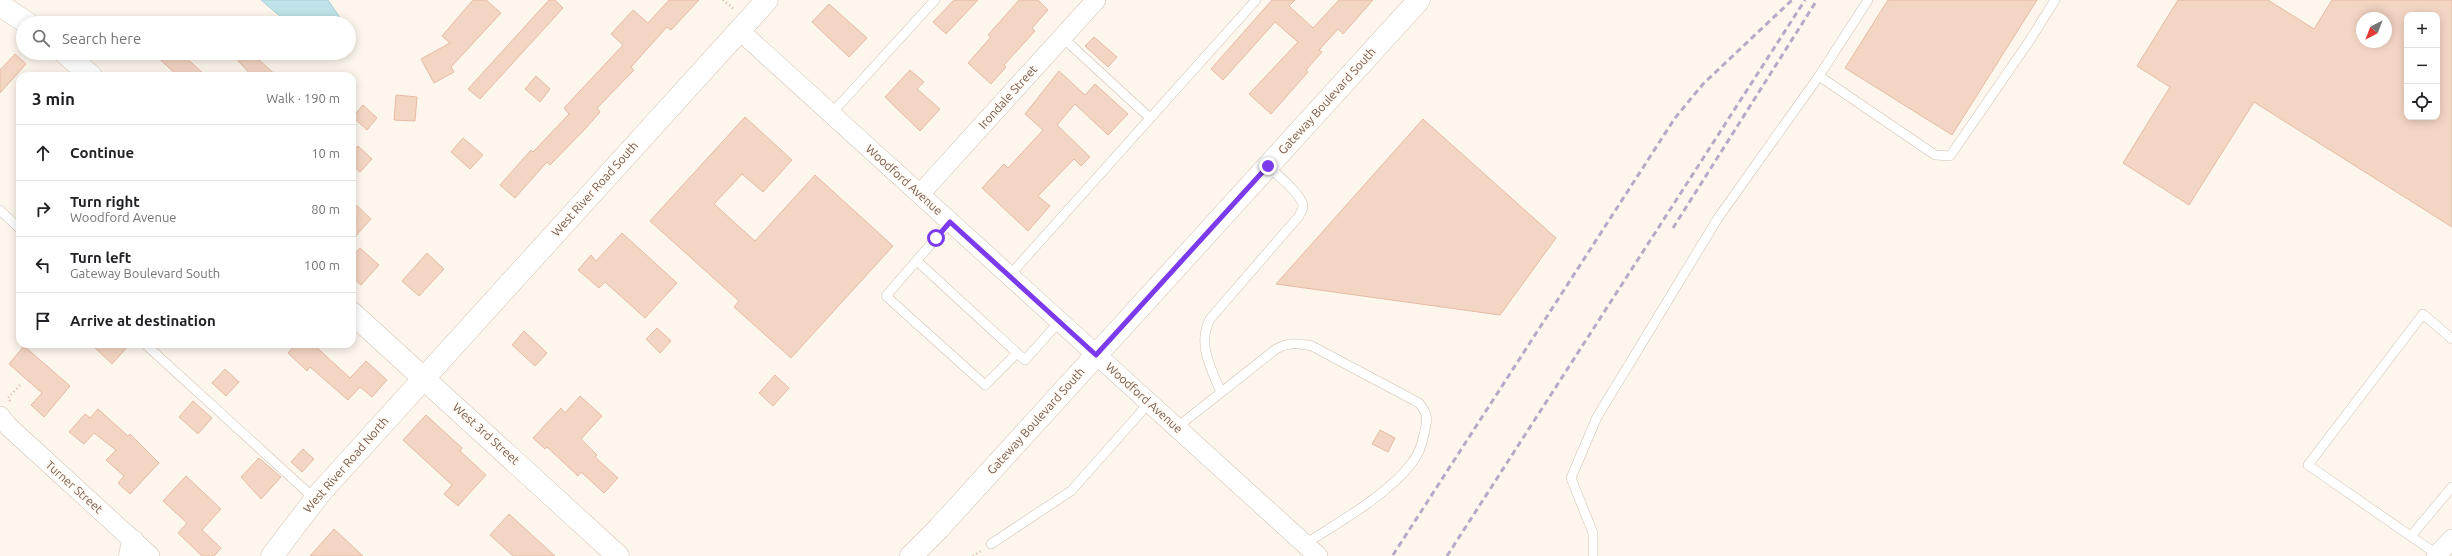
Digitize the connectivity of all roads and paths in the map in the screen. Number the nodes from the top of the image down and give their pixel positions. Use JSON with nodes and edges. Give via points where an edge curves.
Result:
{"nodes":[{"id":1,"x":935,"y":0,"type":"edge"},
{"id":2,"x":1096,"y":0,"type":"edge"},
{"id":3,"x":1256,"y":0,"type":"edge"},
{"id":4,"x":1419,"y":0,"type":"edge"},
{"id":5,"x":1868,"y":0,"type":"edge"},
{"id":6,"x":2055,"y":0,"type":"edge"},
{"id":7,"x":760,"y":2,"type":"edge"},
{"id":8,"x":0,"y":4,"type":"edge"},
{"id":9,"x":17,"y":16,"type":"edge"},
{"id":10,"x":740,"y":30,"type":"junction"},
{"id":11,"x":1062,"y":37,"type":"junction"},
{"id":12,"x":73,"y":60,"type":"edge"},
{"id":13,"x":86,"y":72,"type":"edge"},
{"id":14,"x":1819,"y":76,"type":"junction"},
{"id":15,"x":831,"y":114,"type":"junction"},
{"id":16,"x":1150,"y":118,"type":"junction"},
{"id":17,"x":1268,"y":166,"type":"junction"},
{"id":18,"x":920,"y":194,"type":"junction"},
{"id":19,"x":0,"y":210,"type":"edge"},
{"id":20,"x":950,"y":222,"type":"junction"},
{"id":21,"x":16,"y":225,"type":"edge"},
{"id":22,"x":917,"y":261,"type":"junction"},
{"id":23,"x":1009,"y":276,"type":"junction"},
{"id":24,"x":356,"y":317,"type":"edge"},
{"id":25,"x":1060,"y":322,"type":"junction"},
{"id":26,"x":2452,"y":339,"type":"edge"},
{"id":27,"x":149,"y":348,"type":"edge"},
{"id":28,"x":1017,"y":353,"type":"junction"},
{"id":29,"x":1096,"y":355,"type":"junction"},
{"id":30,"x":424,"y":378,"type":"junction"},
{"id":31,"x":1221,"y":392,"type":"junction"},
{"id":32,"x":1149,"y":403,"type":"junction"},
{"id":33,"x":0,"y":416,"type":"edge"},
{"id":34,"x":1176,"y":428,"type":"junction"},
{"id":35,"x":2452,"y":487,"type":"edge"},
{"id":36,"x":314,"y":499,"type":"junction"},
{"id":37,"x":2411,"y":536,"type":"junction"},
{"id":38,"x":2452,"y":539,"type":"edge"},
{"id":39,"x":991,"y":544,"type":"dead end"},
{"id":40,"x":132,"y":548,"type":"edge"},
{"id":41,"x":1312,"y":550,"type":"edge"},
{"id":42,"x":2437,"y":555,"type":"edge"},
{"id":43,"x":150,"y":556,"type":"edge"},
{"id":44,"x":272,"y":556,"type":"edge"},
{"id":45,"x":618,"y":556,"type":"edge"},
{"id":46,"x":910,"y":556,"type":"edge"},
{"id":47,"x":1593,"y":556,"type":"edge"}],
"edges":[{"from":1,"to":15,"type":"lane"},
{"from":2,"to":11,"type":"street","name":"Irondale Street"},
{"from":3,"to":16,"type":"lane"},
{"from":4,"to":17,"type":"main road","name":"Gateway Boulevard South"},
{"from":5,"to":14,"type":"lane"},
{"from":6,"to":14,"type":"lane","via":[[1950,156],[1935,155]]},
{"from":7,"to":10,"type":"main road","name":"West River Road South"},
{"from":8,"to":9,"type":"main road"},
{"from":10,"to":15,"type":"street","name":"Woodford Avenue"},
{"from":10,"to":30,"type":"main road","name":"West River Road South"},
{"from":11,"to":16,"type":"lane"},
{"from":11,"to":18,"type":"street","name":"Irondale Street"},
{"from":12,"to":13,"type":"main road"},
{"from":14,"to":47,"type":"lane","via":[[1718,218],[1597,417],[1571,478],[1594,533]]},
{"from":15,"to":18,"type":"street","name":"Woodford Avenue"},
{"from":16,"to":23,"type":"lane"},
{"from":17,"to":29,"type":"main road","name":"Gateway Boulevard South"},
{"from":17,"to":31,"type":"lane","via":[[1295,191],[1303,208],[1299,216],[1210,319],[1205,329],[1205,355]]},
{"from":18,"to":20,"type":"street","name":"Woodford Avenue"},
{"from":19,"to":21,"type":"lane"},
{"from":20,"to":22,"type":"lane"},
{"from":20,"to":23,"type":"street","name":"Woodford Avenue"},
{"from":22,"to":28,"type":"lane"},
{"from":22,"to":28,"type":"lane","via":[[886,296],[985,385]]},
{"from":23,"to":25,"type":"street","name":"Woodford Avenue"},
{"from":24,"to":30,"type":"main road","name":"West 3rd Street"},
{"from":25,"to":28,"type":"lane","via":[[1025,360]]},
{"from":25,"to":29,"type":"street","name":"Woodford Avenue"},
{"from":26,"to":37,"type":"lane","via":[[2423,314],[2308,465]]},
{"from":27,"to":36,"type":"lane"},
{"from":29,"to":32,"type":"street","name":"Woodford Avenue"},
{"from":29,"to":46,"type":"main road","name":"Gateway Boulevard South","via":[[939,528]]},
{"from":30,"to":36,"type":"main road","name":"West River Road North"},
{"from":30,"to":45,"type":"main road","name":"West 3rd Street"},
{"from":31,"to":34,"type":"lane"},
{"from":31,"to":41,"type":"lane","via":[[1276,349],[1285,344],[1296,343],[1312,346],[1419,403],[1427,414],[1421,449],[1411,465]]},
{"from":32,"to":34,"type":"street","name":"Woodford Avenue"},
{"from":32,"to":39,"type":"lane","via":[[1071,491]]},
{"from":33,"to":40,"type":"street","name":"Turner Street"},
{"from":34,"to":41,"type":"street","name":"Woodford Avenue"},
{"from":35,"to":37,"type":"lane"},
{"from":36,"to":44,"type":"main road","name":"West River Road North"},
{"from":37,"to":42,"type":"lane"},
{"from":38,"to":42,"type":"street"},
{"from":40,"to":43,"type":"street","name":"Turner Street"}]}
